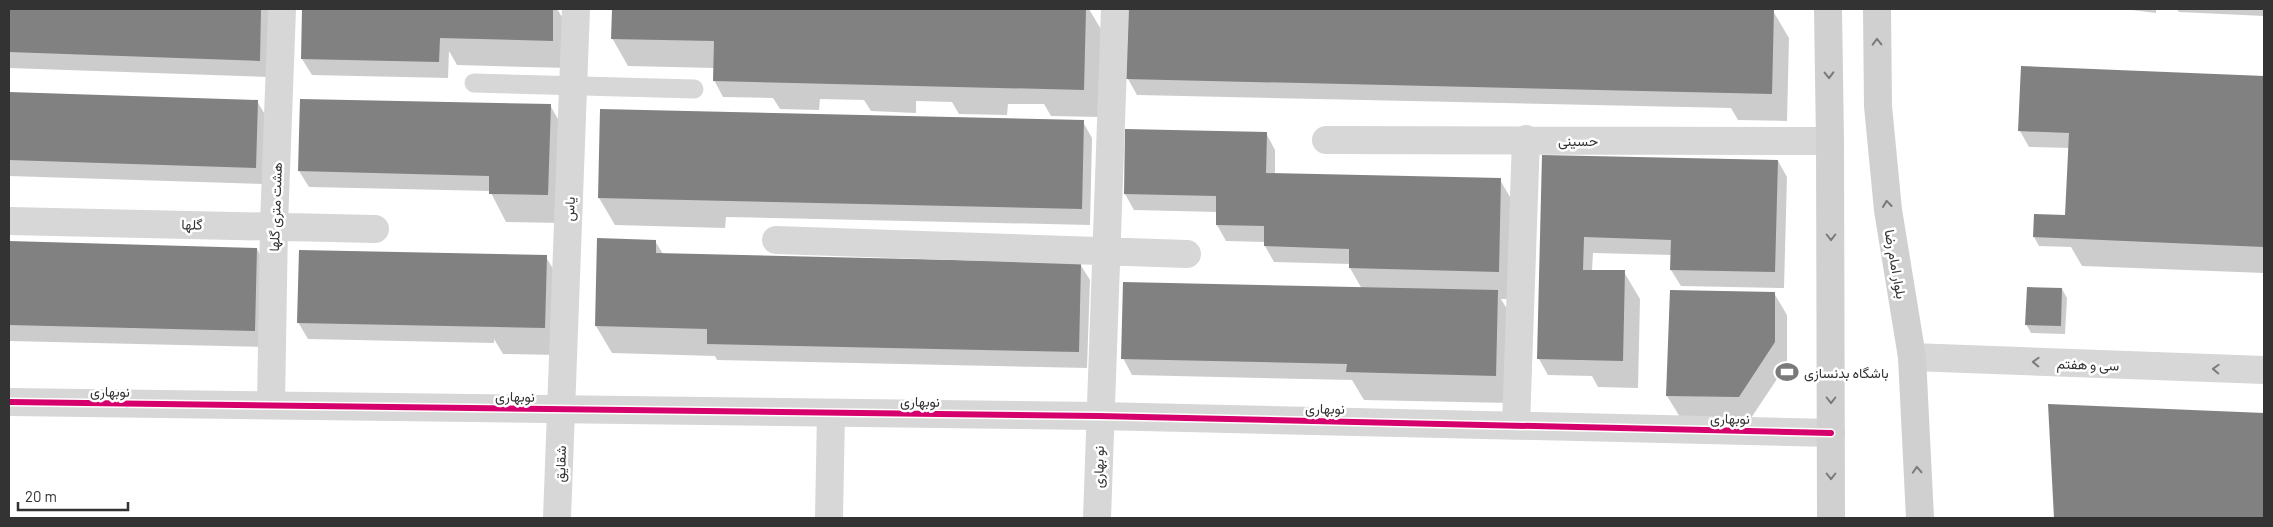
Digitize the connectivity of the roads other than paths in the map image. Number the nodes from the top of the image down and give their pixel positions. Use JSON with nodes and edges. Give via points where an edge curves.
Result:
{"nodes":[{"id":1,"x":282,"y":9,"type":"edge"},
{"id":2,"x":576,"y":9,"type":"edge"},
{"id":3,"x":1115,"y":9,"type":"edge"},
{"id":4,"x":1828,"y":9,"type":"edge"},
{"id":5,"x":1877,"y":9,"type":"edge"},
{"id":6,"x":474,"y":83,"type":"dead end"},
{"id":7,"x":573,"y":87,"type":"junction"},
{"id":8,"x":694,"y":89,"type":"dead end"},
{"id":9,"x":1526,"y":139,"type":"junction"},
{"id":10,"x":1326,"y":140,"type":"dead end"},
{"id":11,"x":1830,"y":141,"type":"junction"},
{"id":12,"x":9,"y":221,"type":"edge"},
{"id":13,"x":274,"y":225,"type":"junction"},
{"id":14,"x":375,"y":229,"type":"dead end"},
{"id":15,"x":776,"y":240,"type":"dead end"},
{"id":16,"x":1108,"y":250,"type":"junction"},
{"id":17,"x":1187,"y":254,"type":"dead end"},
{"id":18,"x":1912,"y":357,"type":"junction"},
{"id":19,"x":2264,"y":370,"type":"edge"},
{"id":20,"x":9,"y":402,"type":"edge"},
{"id":21,"x":271,"y":405,"type":"junction"},
{"id":22,"x":562,"y":409,"type":"junction"},
{"id":23,"x":831,"y":413,"type":"junction"},
{"id":24,"x":1099,"y":416,"type":"junction"},
{"id":25,"x":1516,"y":425,"type":"junction"},
{"id":26,"x":1831,"y":433,"type":"junction"},
{"id":27,"x":557,"y":518,"type":"edge"},
{"id":28,"x":829,"y":518,"type":"edge"},
{"id":29,"x":1097,"y":518,"type":"edge"},
{"id":30,"x":1831,"y":518,"type":"edge"},
{"id":31,"x":1920,"y":518,"type":"edge"}],
"edges":[{"from":1,"to":13,"type":"street","name":"هشت متری گلها"},
{"from":2,"to":7,"type":"street","name":"یاس"},
{"from":3,"to":16,"type":"street","name":"نو بهاری"},
{"from":4,"to":11,"type":"main road","one_way":true},
{"from":18,"to":5,"type":"main road","name":"بلوار امام رضا","one_way":true,"via":[[1888,210],[1878,106]]},
{"from":6,"to":7,"type":"lane"},
{"from":7,"to":8,"type":"lane"},
{"from":7,"to":22,"type":"street","name":"یاس"},
{"from":9,"to":10,"type":"street","name":"حسینی"},
{"from":9,"to":11,"type":"street","name":"حسینی"},
{"from":9,"to":25,"type":"street"},
{"from":11,"to":26,"type":"main road","one_way":true},
{"from":12,"to":13,"type":"street","name":"گلها"},
{"from":13,"to":14,"type":"street","name":"گلها"},
{"from":13,"to":21,"type":"street","name":"هشت متری گلها"},
{"from":15,"to":16,"type":"street"},
{"from":16,"to":17,"type":"street"},
{"from":16,"to":24,"type":"street","name":"نو بهاری"},
{"from":19,"to":18,"type":"street","name":"سی و هفتم","one_way":true},
{"from":31,"to":18,"type":"main road","name":"بلوار امام رضا","one_way":true},
{"from":20,"to":21,"type":"street","name":"نوبهاری"},
{"from":21,"to":22,"type":"street","name":"نوبهاری"},
{"from":22,"to":23,"type":"street","name":"نوبهاری"},
{"from":22,"to":27,"type":"street","name":"شقایق"},
{"from":23,"to":24,"type":"street","name":"نوبهاری"},
{"from":23,"to":28,"type":"street"},
{"from":24,"to":25,"type":"street","name":"نوبهاری"},
{"from":24,"to":29,"type":"street","name":"نو بهاری"},
{"from":25,"to":26,"type":"street","name":"نوبهاری"},
{"from":26,"to":30,"type":"main road","one_way":true}]}
